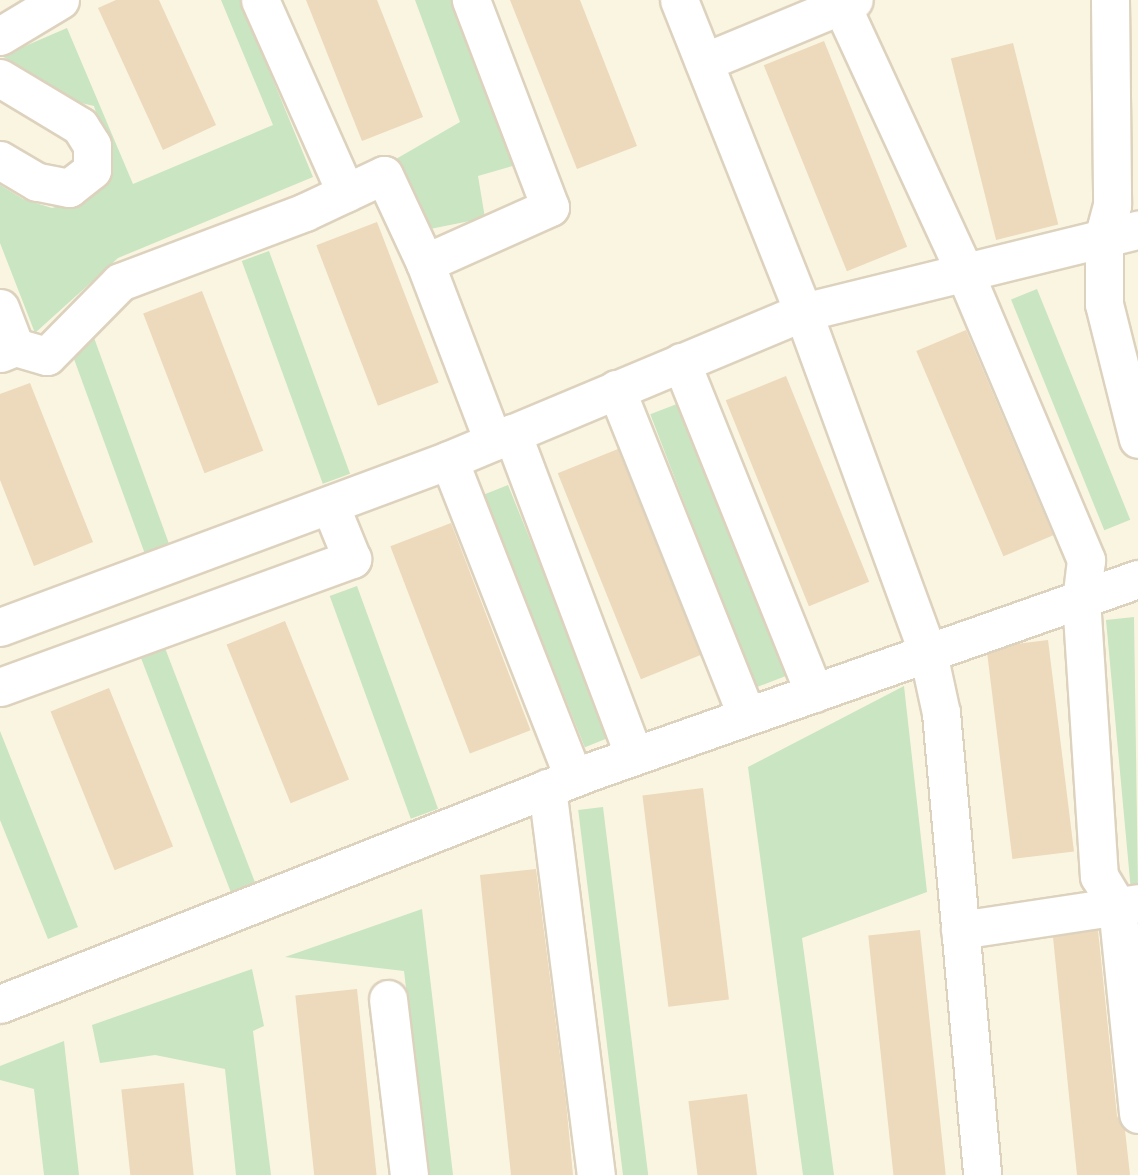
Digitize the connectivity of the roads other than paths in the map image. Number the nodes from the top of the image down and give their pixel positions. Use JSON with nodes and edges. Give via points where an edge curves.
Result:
{"nodes":[{"id":1,"x":60,"y":0,"type":"edge"},
{"id":2,"x":260,"y":0,"type":"edge"},
{"id":3,"x":471,"y":0,"type":"edge"},
{"id":4,"x":679,"y":0,"type":"edge"},
{"id":5,"x":1110,"y":0,"type":"edge"},
{"id":6,"x":844,"y":1,"type":"edge"},
{"id":7,"x":0,"y":36,"type":"edge"},
{"id":8,"x":704,"y":61,"type":"junction"},
{"id":9,"x":0,"y":78,"type":"edge"},
{"id":10,"x":0,"y":160,"type":"edge"},
{"id":11,"x":346,"y":193,"type":"junction"},
{"id":12,"x":1121,"y":232,"type":"edge"},
{"id":13,"x":425,"y":263,"type":"junction"},
{"id":14,"x":964,"y":271,"type":"junction"},
{"id":15,"x":0,"y":308,"type":"edge"},
{"id":16,"x":803,"y":312,"type":"junction"},
{"id":17,"x":8,"y":350,"type":"edge"},
{"id":18,"x":681,"y":362,"type":"junction"},
{"id":19,"x":616,"y":389,"type":"junction"},
{"id":20,"x":503,"y":437,"type":"junction"},
{"id":21,"x":1138,"y":439,"type":"edge"},
{"id":22,"x":449,"y":460,"type":"junction"},
{"id":23,"x":330,"y":505,"type":"junction"},
{"id":24,"x":1138,"y":579,"type":"edge"},
{"id":25,"x":1081,"y":599,"type":"junction"},
{"id":26,"x":0,"y":627,"type":"edge"},
{"id":27,"x":928,"y":653,"type":"junction"},
{"id":28,"x":0,"y":687,"type":"edge"},
{"id":29,"x":814,"y":693,"type":"junction"},
{"id":30,"x":747,"y":716,"type":"junction"},
{"id":31,"x":634,"y":756,"type":"junction"},
{"id":32,"x":560,"y":783,"type":"junction"},
{"id":33,"x":1128,"y":905,"type":"edge"},
{"id":34,"x":960,"y":930,"type":"junction"},
{"id":35,"x":388,"y":999,"type":"dead end"},
{"id":36,"x":0,"y":1004,"type":"edge"},
{"id":37,"x":1138,"y":1114,"type":"edge"},
{"id":38,"x":409,"y":1175,"type":"edge"},
{"id":39,"x":596,"y":1175,"type":"edge"},
{"id":40,"x":982,"y":1175,"type":"edge"}],
"edges":[{"from":1,"to":7,"type":"street"},
{"from":2,"to":11,"type":"street"},
{"from":3,"to":13,"type":"street","via":[[550,207]]},
{"from":4,"to":8,"type":"street"},
{"from":5,"to":12,"type":"street","via":[[1112,205]]},
{"from":6,"to":8,"type":"street"},
{"from":6,"to":14,"type":"street"},
{"from":8,"to":16,"type":"street"},
{"from":9,"to":10,"type":"street","via":[[80,127],[92,145],[92,170],[69,188],[37,182]]},
{"from":11,"to":13,"type":"street","via":[[384,175]]},
{"from":11,"to":17,"type":"street","via":[[120,282],[47,356]]},
{"from":12,"to":14,"type":"street"},
{"from":12,"to":21,"type":"street","via":[[1104,304]]},
{"from":13,"to":20,"type":"street"},
{"from":14,"to":16,"type":"street"},
{"from":14,"to":25,"type":"street","via":[[1086,560]]},
{"from":15,"to":17,"type":"street"},
{"from":16,"to":18,"type":"street"},
{"from":16,"to":27,"type":"street"},
{"from":18,"to":19,"type":"street"},
{"from":18,"to":29,"type":"street"},
{"from":19,"to":20,"type":"street"},
{"from":19,"to":30,"type":"street"},
{"from":20,"to":22,"type":"street"},
{"from":20,"to":31,"type":"street"},
{"from":22,"to":23,"type":"street"},
{"from":22,"to":32,"type":"street"},
{"from":23,"to":26,"type":"street"},
{"from":23,"to":28,"type":"street","via":[[352,559]]},
{"from":24,"to":25,"type":"street"},
{"from":25,"to":27,"type":"street"},
{"from":25,"to":33,"type":"street","via":[[1099,876]]},
{"from":27,"to":29,"type":"street"},
{"from":27,"to":34,"type":"street","via":[[941,713]]},
{"from":29,"to":30,"type":"street"},
{"from":30,"to":31,"type":"street"},
{"from":31,"to":32,"type":"street"},
{"from":32,"to":36,"type":"street"},
{"from":32,"to":39,"type":"street"},
{"from":33,"to":34,"type":"street"},
{"from":33,"to":37,"type":"street"},
{"from":34,"to":40,"type":"street"},
{"from":35,"to":38,"type":"street"}]}
